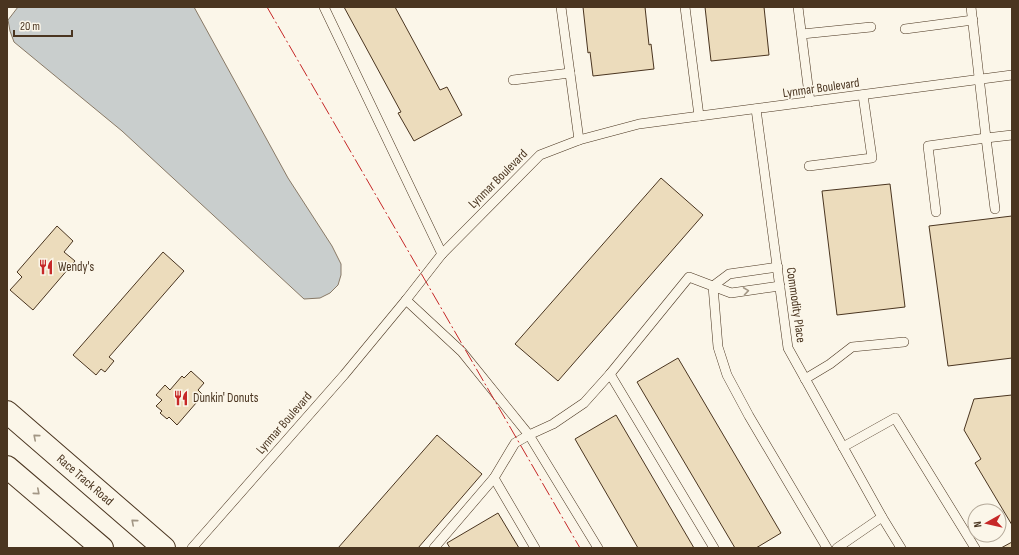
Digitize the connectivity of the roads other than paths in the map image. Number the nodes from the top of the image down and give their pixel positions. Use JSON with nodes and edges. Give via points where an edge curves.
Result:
{"nodes":[{"id":1,"x":324,"y":7,"type":"edge"},
{"id":2,"x":561,"y":7,"type":"edge"},
{"id":3,"x":685,"y":7,"type":"edge"},
{"id":4,"x":798,"y":7,"type":"edge"},
{"id":5,"x":971,"y":7,"type":"edge"},
{"id":6,"x":973,"y":20,"type":"junction"},
{"id":7,"x":871,"y":27,"type":"dead end"},
{"id":8,"x":905,"y":29,"type":"dead end"},
{"id":9,"x":802,"y":34,"type":"junction"},
{"id":10,"x":570,"y":73,"type":"junction"},
{"id":11,"x":1012,"y":75,"type":"edge"},
{"id":12,"x":980,"y":79,"type":"junction"},
{"id":13,"x":513,"y":80,"type":"dead end"},
{"id":14,"x":863,"y":95,"type":"junction"},
{"id":15,"x":810,"y":102,"type":"junction"},
{"id":16,"x":756,"y":110,"type":"junction"},
{"id":17,"x":699,"y":116,"type":"junction"},
{"id":18,"x":1012,"y":135,"type":"edge"},
{"id":19,"x":986,"y":138,"type":"junction"},
{"id":20,"x":579,"y":140,"type":"junction"},
{"id":21,"x":809,"y":166,"type":"dead end"},
{"id":22,"x":995,"y":209,"type":"dead end"},
{"id":23,"x":936,"y":212,"type":"dead end"},
{"id":24,"x":442,"y":254,"type":"junction"},
{"id":25,"x":778,"y":267,"type":"junction"},
{"id":26,"x":712,"y":286,"type":"junction"},
{"id":27,"x":780,"y":286,"type":"junction"},
{"id":28,"x":406,"y":300,"type":"junction"},
{"id":29,"x":904,"y":342,"type":"dead end"},
{"id":30,"x":610,"y":374,"type":"junction"},
{"id":31,"x":805,"y":379,"type":"junction"},
{"id":32,"x":7,"y":412,"type":"edge"},
{"id":33,"x":529,"y":435,"type":"junction"},
{"id":34,"x":843,"y":447,"type":"junction"},
{"id":35,"x":7,"y":466,"type":"edge"},
{"id":36,"x":494,"y":478,"type":"junction"},
{"id":37,"x":882,"y":517,"type":"junction"},
{"id":38,"x":102,"y":548,"type":"edge"},
{"id":39,"x":164,"y":548,"type":"edge"},
{"id":40,"x":192,"y":548,"type":"edge"},
{"id":41,"x":434,"y":548,"type":"edge"},
{"id":42,"x":534,"y":548,"type":"edge"},
{"id":43,"x":598,"y":548,"type":"edge"},
{"id":44,"x":714,"y":548,"type":"edge"},
{"id":45,"x":826,"y":548,"type":"edge"},
{"id":46,"x":836,"y":548,"type":"edge"},
{"id":47,"x":901,"y":548,"type":"edge"},
{"id":48,"x":975,"y":548,"type":"edge"}],
"edges":[{"from":1,"to":24,"type":"lane"},
{"from":2,"to":10,"type":"lane"},
{"from":3,"to":17,"type":"lane"},
{"from":4,"to":9,"type":"lane"},
{"from":5,"to":6,"type":"lane"},
{"from":6,"to":8,"type":"lane"},
{"from":6,"to":12,"type":"lane"},
{"from":7,"to":9,"type":"lane"},
{"from":9,"to":15,"type":"lane"},
{"from":10,"to":13,"type":"lane"},
{"from":10,"to":20,"type":"lane"},
{"from":11,"to":12,"type":"lane","name":"Lynmar Boulevard"},
{"from":12,"to":14,"type":"lane","name":"Lynmar Boulevard"},
{"from":12,"to":19,"type":"lane"},
{"from":14,"to":15,"type":"lane","name":"Lynmar Boulevard"},
{"from":14,"to":21,"type":"lane","via":[[872,158]]},
{"from":15,"to":16,"type":"lane","name":"Lynmar Boulevard"},
{"from":16,"to":17,"type":"lane","name":"Lynmar Boulevard"},
{"from":16,"to":25,"type":"lane","name":"Commodity Place"},
{"from":17,"to":20,"type":"lane","name":"Lynmar Boulevard","via":[[639,124]]},
{"from":18,"to":19,"type":"lane"},
{"from":19,"to":22,"type":"lane"},
{"from":19,"to":23,"type":"lane","via":[[928,146]]},
{"from":20,"to":24,"type":"lane","name":"Lynmar Boulevard","via":[[540,155]]},
{"from":24,"to":28,"type":"lane","name":"Lynmar Boulevard"},
{"from":25,"to":26,"type":"lane","via":[[729,274]]},
{"from":25,"to":27,"type":"lane","name":"Commodity Place"},
{"from":26,"to":27,"type":"lane","one_way":true,"via":[[731,293]]},
{"from":26,"to":30,"type":"lane","via":[[689,277]]},
{"from":26,"to":45,"type":"lane","via":[[718,347],[727,375]]},
{"from":27,"to":31,"type":"lane","name":"Commodity Place","via":[[788,348]]},
{"from":28,"to":33,"type":"lane","via":[[462,352]]},
{"from":28,"to":40,"type":"lane","name":"Lynmar Boulevard","via":[[344,375]]},
{"from":29,"to":31,"type":"lane","via":[[852,347]]},
{"from":30,"to":33,"type":"lane","via":[[584,403],[553,424]]},
{"from":30,"to":44,"type":"lane"},
{"from":31,"to":34,"type":"lane","name":"Commodity Place"},
{"from":39,"to":32,"type":"main road","name":"Race Track Road","one_way":true},
{"from":33,"to":36,"type":"lane","via":[[515,443]]},
{"from":33,"to":43,"type":"lane"},
{"from":34,"to":37,"type":"lane","name":"Commodity Place"},
{"from":34,"to":48,"type":"lane","via":[[895,418]]},
{"from":35,"to":38,"type":"main road","one_way":true},
{"from":36,"to":41,"type":"lane"},
{"from":36,"to":42,"type":"lane"},
{"from":37,"to":46,"type":"lane"},
{"from":37,"to":47,"type":"lane","name":"Commodity Place"}]}
